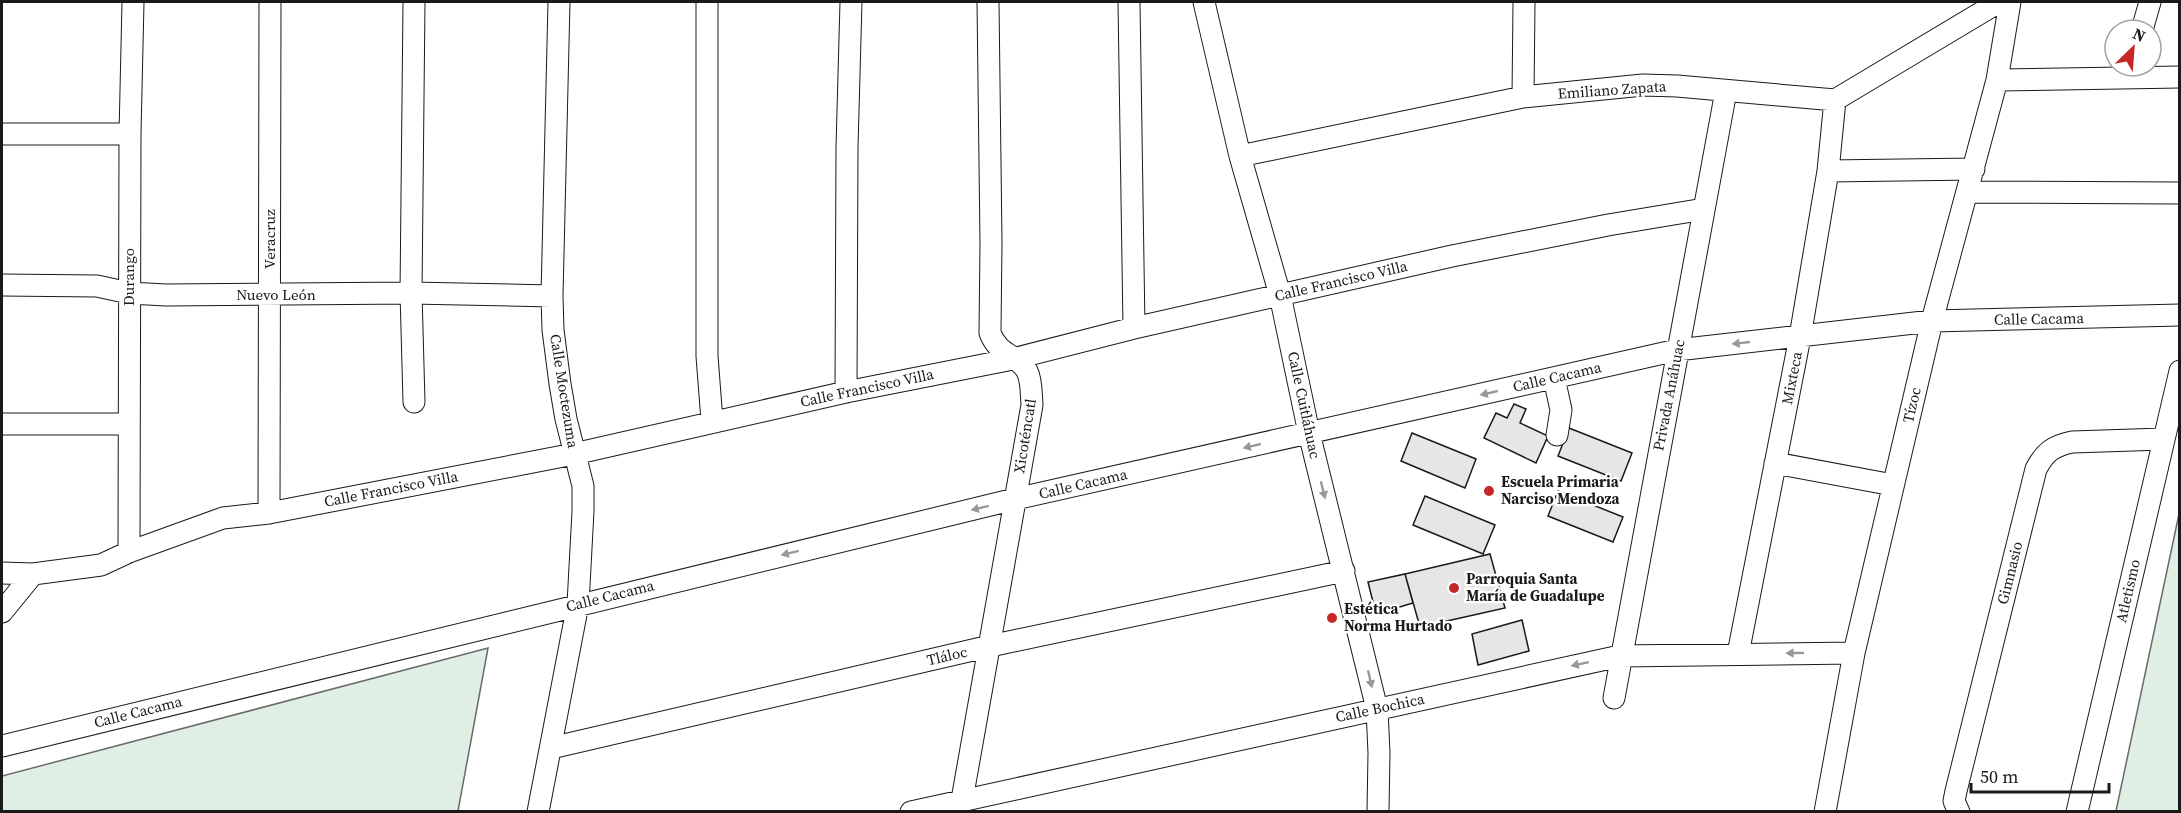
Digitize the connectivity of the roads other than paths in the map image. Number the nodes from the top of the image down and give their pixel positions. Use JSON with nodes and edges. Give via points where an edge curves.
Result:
{"nodes":[{"id":1,"x":133,"y":2,"type":"edge"},
{"id":2,"x":270,"y":2,"type":"edge"},
{"id":3,"x":414,"y":2,"type":"edge"},
{"id":4,"x":559,"y":2,"type":"edge"},
{"id":5,"x":707,"y":2,"type":"edge"},
{"id":6,"x":850,"y":2,"type":"edge"},
{"id":7,"x":988,"y":2,"type":"edge"},
{"id":8,"x":1128,"y":2,"type":"edge"},
{"id":9,"x":1204,"y":2,"type":"edge"},
{"id":10,"x":1524,"y":2,"type":"edge"},
{"id":11,"x":1999,"y":2,"type":"edge"},
{"id":12,"x":2010,"y":2,"type":"edge"},
{"id":13,"x":2150,"y":2,"type":"edge"},
{"id":14,"x":2145,"y":18,"type":"edge"},
{"id":15,"x":2103,"y":73,"type":"edge"},
{"id":16,"x":2163,"y":75,"type":"edge"},
{"id":17,"x":2180,"y":77,"type":"edge"},
{"id":18,"x":1996,"y":80,"type":"junction"},
{"id":19,"x":1726,"y":92,"type":"junction"},
{"id":20,"x":1523,"y":97,"type":"junction"},
{"id":21,"x":1835,"y":100,"type":"junction"},
{"id":22,"x":2,"y":134,"type":"edge"},
{"id":23,"x":130,"y":134,"type":"junction"},
{"id":24,"x":1240,"y":156,"type":"junction"},
{"id":25,"x":1974,"y":169,"type":"junction"},
{"id":26,"x":1828,"y":171,"type":"junction"},
{"id":27,"x":1966,"y":192,"type":"junction"},
{"id":28,"x":2180,"y":194,"type":"edge"},
{"id":29,"x":1704,"y":209,"type":"junction"},
{"id":30,"x":2,"y":285,"type":"edge"},
{"id":31,"x":129,"y":292,"type":"junction"},
{"id":32,"x":411,"y":293,"type":"junction"},
{"id":33,"x":1280,"y":295,"type":"junction"},
{"id":34,"x":270,"y":296,"type":"junction"},
{"id":35,"x":552,"y":296,"type":"junction"},
{"id":36,"x":2180,"y":315,"type":"edge"},
{"id":37,"x":1932,"y":321,"type":"junction"},
{"id":38,"x":1134,"y":328,"type":"junction"},
{"id":39,"x":1800,"y":337,"type":"junction"},
{"id":40,"x":1677,"y":350,"type":"junction"},
{"id":41,"x":1013,"y":359,"type":"junction"},
{"id":42,"x":2180,"y":371,"type":"edge"},
{"id":43,"x":1554,"y":378,"type":"junction"},
{"id":44,"x":846,"y":392,"type":"junction"},
{"id":45,"x":414,"y":402,"type":"dead end"},
{"id":46,"x":712,"y":421,"type":"junction"},
{"id":47,"x":2,"y":424,"type":"edge"},
{"id":48,"x":129,"y":424,"type":"junction"},
{"id":49,"x":1309,"y":433,"type":"junction"},
{"id":50,"x":1557,"y":435,"type":"dead end"},
{"id":51,"x":2163,"y":439,"type":"junction"},
{"id":52,"x":574,"y":454,"type":"junction"},
{"id":53,"x":1775,"y":463,"type":"junction"},
{"id":54,"x":1893,"y":485,"type":"junction"},
{"id":55,"x":1015,"y":499,"type":"junction"},
{"id":56,"x":269,"y":513,"type":"junction"},
{"id":57,"x":129,"y":552,"type":"junction"},
{"id":58,"x":1344,"y":571,"type":"junction"},
{"id":59,"x":2,"y":573,"type":"edge"},
{"id":60,"x":33,"y":574,"type":"junction"},
{"id":61,"x":578,"y":604,"type":"junction"},
{"id":62,"x":2,"y":612,"type":"edge"},
{"id":63,"x":990,"y":646,"type":"junction"},
{"id":64,"x":1854,"y":653,"type":"junction"},
{"id":65,"x":1738,"y":654,"type":"junction"},
{"id":66,"x":1620,"y":656,"type":"junction"},
{"id":67,"x":1614,"y":698,"type":"dead end"},
{"id":68,"x":1377,"y":709,"type":"junction"},
{"id":69,"x":2,"y":746,"type":"edge"},
{"id":70,"x":550,"y":748,"type":"junction"},
{"id":71,"x":961,"y":806,"type":"edge"},
{"id":72,"x":538,"y":812,"type":"edge"},
{"id":73,"x":911,"y":812,"type":"edge"},
{"id":74,"x":1378,"y":812,"type":"edge"},
{"id":75,"x":1825,"y":812,"type":"edge"},
{"id":76,"x":1959,"y":812,"type":"edge"},
{"id":77,"x":2077,"y":812,"type":"edge"}],
"edges":[{"from":1,"to":23,"type":"street","name":"Durango"},
{"from":2,"to":34,"type":"street","name":"Veracruz"},
{"from":3,"to":32,"type":"street"},
{"from":4,"to":35,"type":"street","name":"Calle Moctezuma"},
{"from":5,"to":46,"type":"street","via":[[707,356]]},
{"from":6,"to":44,"type":"street"},
{"from":7,"to":41,"type":"street","name":"Xicoténcatl","via":[[990,333],[994,345]]},
{"from":8,"to":38,"type":"street"},
{"from":9,"to":24,"type":"street","name":"Calle Cuitláhuac"},
{"from":10,"to":20,"type":"street"},
{"from":11,"to":21,"type":"street"},
{"from":12,"to":18,"type":"street","name":"Tízoc"},
{"from":13,"to":14,"type":"street"},
{"from":15,"to":18,"type":"street"},
{"from":16,"to":17,"type":"street"},
{"from":18,"to":25,"type":"street","name":"Tízoc"},
{"from":19,"to":20,"type":"street","name":"Emiliano Zapata","via":[[1643,85]]},
{"from":19,"to":21,"type":"street","name":"Emiliano Zapata"},
{"from":19,"to":29,"type":"street","name":"Privada Anáhuac"},
{"from":20,"to":24,"type":"street","name":"Emiliano Zapata"},
{"from":21,"to":26,"type":"street","name":"Mixteca"},
{"from":22,"to":23,"type":"street"},
{"from":23,"to":31,"type":"street","name":"Durango"},
{"from":24,"to":33,"type":"street","name":"Calle Cuitláhuac"},
{"from":25,"to":26,"type":"street"},
{"from":25,"to":27,"type":"street","name":"Tízoc"},
{"from":26,"to":39,"type":"street","name":"Mixteca"},
{"from":27,"to":28,"type":"street"},
{"from":27,"to":37,"type":"street","name":"Tízoc"},
{"from":29,"to":33,"type":"street","name":"Calle Francisco Villa","via":[[1452,256]]},
{"from":29,"to":40,"type":"street","name":"Privada Anáhuac"},
{"from":30,"to":31,"type":"street","name":"Nuevo León","via":[[97,286]]},
{"from":31,"to":34,"type":"street","name":"Nuevo León"},
{"from":31,"to":48,"type":"street","name":"Durango"},
{"from":32,"to":34,"type":"street","name":"Nuevo León"},
{"from":32,"to":35,"type":"street","name":"Nuevo León"},
{"from":32,"to":45,"type":"street"},
{"from":33,"to":38,"type":"street","name":"Calle Francisco Villa"},
{"from":33,"to":49,"type":"street","name":"Calle Cuitláhuac"},
{"from":34,"to":56,"type":"street","name":"Veracruz"},
{"from":35,"to":52,"type":"street","name":"Calle Moctezuma","via":[[560,384]]},
{"from":36,"to":37,"type":"street","name":"Calle Cacama"},
{"from":37,"to":39,"type":"street","name":"Calle Cacama"},
{"from":37,"to":54,"type":"street","name":"Tízoc"},
{"from":38,"to":41,"type":"street","name":"Calle Francisco Villa"},
{"from":39,"to":40,"type":"street","name":"Calle Cacama","one_way":true},
{"from":39,"to":53,"type":"street","name":"Mixteca"},
{"from":40,"to":43,"type":"street","name":"Calle Cacama"},
{"from":40,"to":66,"type":"street","name":"Privada Anáhuac"},
{"from":41,"to":44,"type":"street","name":"Calle Francisco Villa"},
{"from":41,"to":55,"type":"street","name":"Xicoténcatl","via":[[1026,370],[1032,405]]},
{"from":42,"to":51,"type":"street","name":"Atletismo"},
{"from":43,"to":49,"type":"street","name":"Calle Cacama","one_way":true},
{"from":43,"to":50,"type":"street","via":[[1561,410]]},
{"from":44,"to":46,"type":"street","name":"Calle Francisco Villa"},
{"from":46,"to":52,"type":"street","name":"Calle Francisco Villa"},
{"from":47,"to":48,"type":"street"},
{"from":48,"to":57,"type":"street","name":"Durango"},
{"from":49,"to":55,"type":"street","name":"Calle Cacama","one_way":true},
{"from":49,"to":58,"type":"street","name":"Calle Cuitláhuac","one_way":true},
{"from":51,"to":76,"type":"street","name":"Gimnasio","via":[[2072,442],[2049,449],[2042,459],[1956,792],[1954,801]]},
{"from":51,"to":77,"type":"street","name":"Atletismo"},
{"from":52,"to":56,"type":"street","name":"Calle Francisco Villa"},
{"from":52,"to":61,"type":"street","name":"Calle Moctezuma","via":[[583,486]]},
{"from":53,"to":54,"type":"street"},
{"from":53,"to":65,"type":"street","name":"Mixteca"},
{"from":54,"to":64,"type":"street","name":"Tízoc"},
{"from":55,"to":61,"type":"street","name":"Calle Cacama","one_way":true},
{"from":55,"to":63,"type":"street","name":"Xicoténcatl"},
{"from":56,"to":57,"type":"street","name":"Calle Francisco Villa","via":[[223,518]]},
{"from":57,"to":60,"type":"street","name":"Calle Francisco Villa","via":[[101,565]]},
{"from":58,"to":63,"type":"street","name":"Tláloc"},
{"from":58,"to":68,"type":"street","name":"Calle Cuitláhuac","one_way":true},
{"from":59,"to":60,"type":"street","name":"Calle Francisco Villa"},
{"from":60,"to":62,"type":"street"},
{"from":61,"to":69,"type":"street","name":"Calle Cacama"},
{"from":61,"to":70,"type":"street","name":"Calle Moctezuma"},
{"from":63,"to":70,"type":"street","name":"Tláloc"},
{"from":63,"to":71,"type":"street","name":"Xicoténcatl"},
{"from":64,"to":65,"type":"street","name":"Calle Bochica","one_way":true},
{"from":64,"to":75,"type":"street","name":"Tízoc"},
{"from":65,"to":66,"type":"street","name":"Calle Bochica"},
{"from":66,"to":67,"type":"street","name":"Privada Anáhuac"},
{"from":66,"to":68,"type":"street","name":"Calle Bochica","one_way":true},
{"from":68,"to":71,"type":"street","name":"Calle Bochica"},
{"from":68,"to":74,"type":"street","name":"Calle Cuitláhuac"},
{"from":70,"to":72,"type":"street","name":"Calle Moctezuma"},
{"from":71,"to":73,"type":"street","name":"Calle Bochica"}]}
